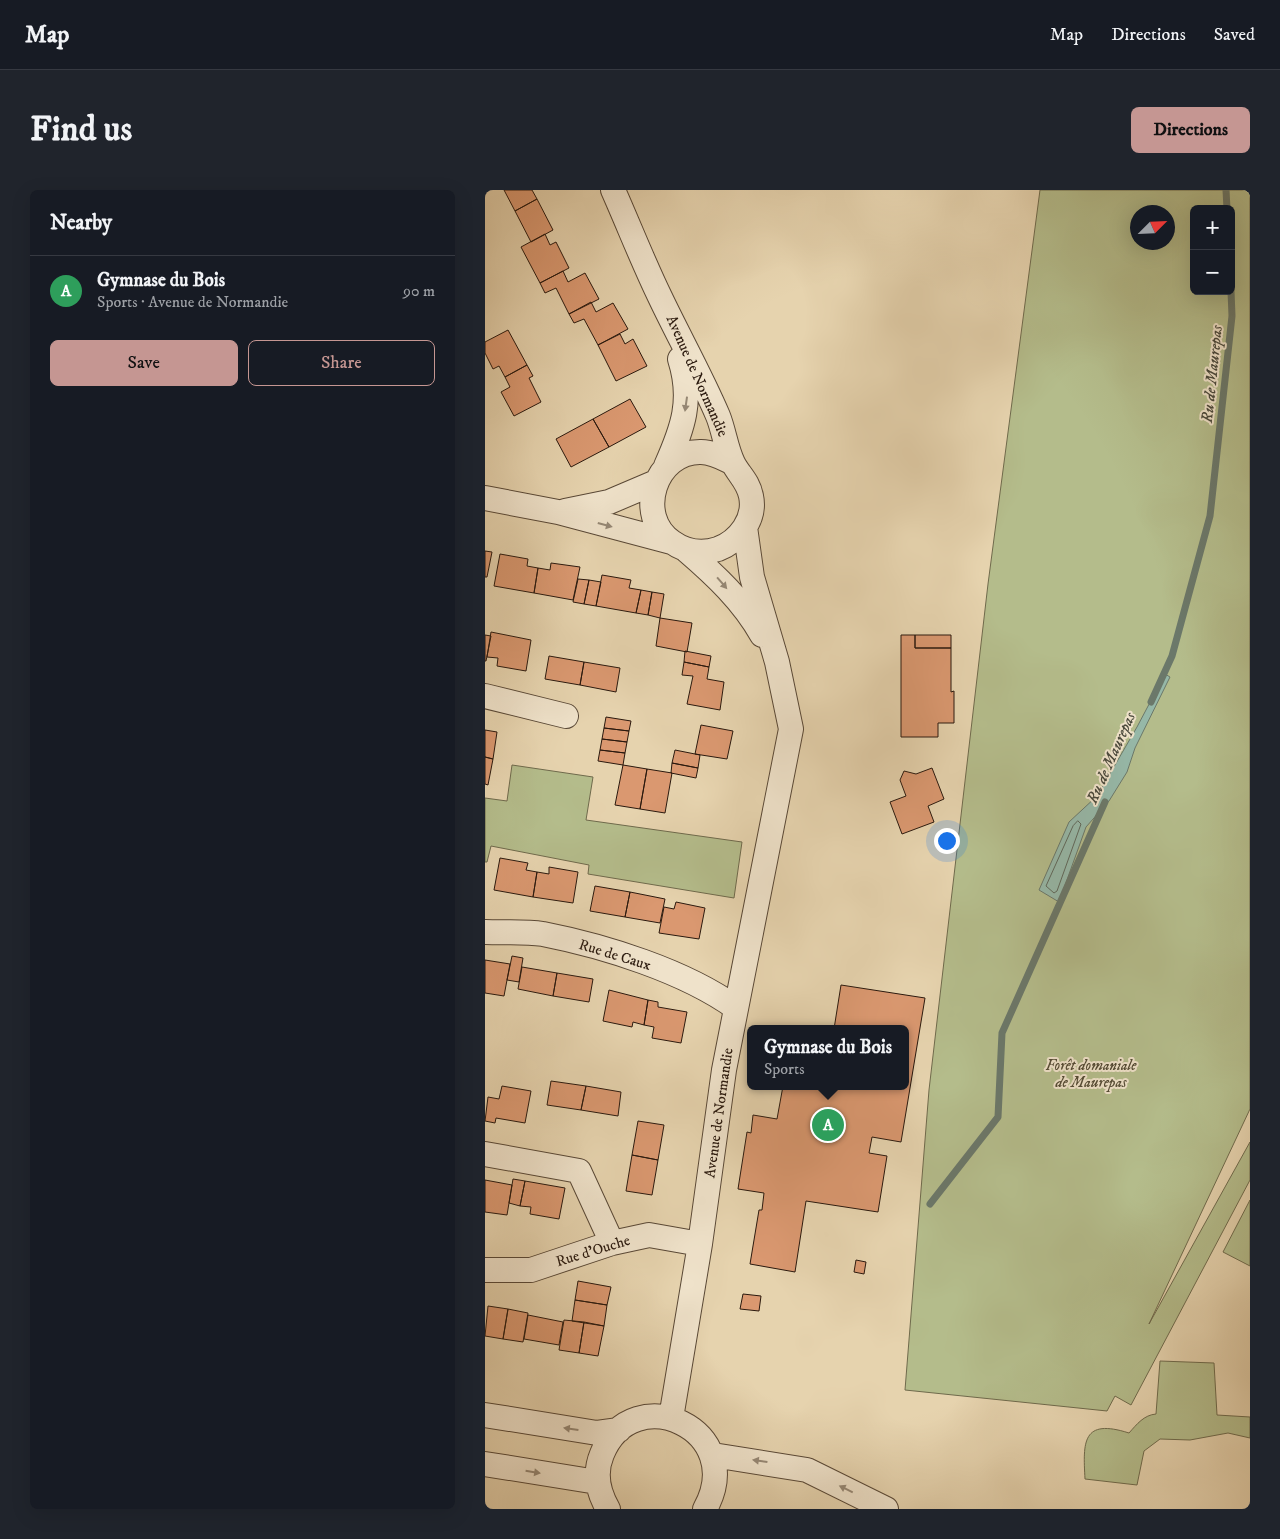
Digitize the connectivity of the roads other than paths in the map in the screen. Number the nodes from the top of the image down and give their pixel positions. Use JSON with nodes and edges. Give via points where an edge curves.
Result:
{"nodes":[{"id":1,"x":613,"y":190,"type":"edge"},
{"id":2,"x":657,"y":290,"type":"junction"},
{"id":3,"x":733,"y":463,"type":"junction"},
{"id":4,"x":661,"y":474,"type":"junction"},
{"id":5,"x":485,"y":498,"type":"edge"},
{"id":6,"x":558,"y":512,"type":"junction"},
{"id":7,"x":745,"y":527,"type":"junction"},
{"id":8,"x":678,"y":546,"type":"junction"},
{"id":9,"x":777,"y":662,"type":"junction"},
{"id":10,"x":485,"y":696,"type":"edge"},
{"id":11,"x":566,"y":716,"type":"dead end"},
{"id":12,"x":485,"y":932,"type":"edge"},
{"id":13,"x":736,"y":1008,"type":"junction"},
{"id":14,"x":485,"y":1154,"type":"edge"},
{"id":15,"x":612,"y":1243,"type":"junction"},
{"id":16,"x":700,"y":1244,"type":"junction"},
{"id":17,"x":485,"y":1270,"type":"edge"},
{"id":18,"x":485,"y":1415,"type":"edge"},
{"id":19,"x":671,"y":1418,"type":"junction"},
{"id":20,"x":619,"y":1430,"type":"junction"},
{"id":21,"x":713,"y":1455,"type":"junction"},
{"id":22,"x":485,"y":1464,"type":"edge"},
{"id":23,"x":597,"y":1482,"type":"junction"},
{"id":24,"x":608,"y":1509,"type":"edge"},
{"id":25,"x":705,"y":1509,"type":"edge"},
{"id":26,"x":886,"y":1509,"type":"edge"}],
"edges":[{"from":1,"to":2,"type":"street","name":"Avenue de Normandie"},
{"from":2,"to":3,"type":"street","name":"Avenue de Normandie","via":[[718,417]]},
{"from":2,"to":4,"type":"street","name":"Avenue de Normandie","one_way":true,"via":[[683,367],[688,393],[683,426]]},
{"from":3,"to":4,"type":"street","name":"Avenue de Normandie","via":[[718,455],[701,452],[682,456]]},
{"from":3,"to":7,"type":"street","name":"Avenue de Normandie","via":[[745,478],[751,496],[751,512]]},
{"from":4,"to":6,"type":"street","via":[[609,502]]},
{"from":4,"to":8,"type":"street","name":"Avenue de Normandie","via":[[652,498],[653,514],[659,529]]},
{"from":5,"to":6,"type":"street"},
{"from":6,"to":8,"type":"street","one_way":true},
{"from":7,"to":8,"type":"street","name":"Avenue de Normandie","via":[[730,544],[709,552]]},
{"from":7,"to":9,"type":"street","name":"Avenue de Normandie","via":[[752,577]]},
{"from":8,"to":9,"type":"street","name":"Avenue de Normandie","one_way":true,"via":[[715,575],[752,617]]},
{"from":9,"to":13,"type":"street","name":"Avenue de Normandie","via":[[791,729]]},
{"from":10,"to":11,"type":"street"},
{"from":12,"to":13,"type":"street","name":"Rue de Caux","via":[[541,934],[638,959],[717,994]]},
{"from":13,"to":16,"type":"street","name":"Avenue de Normandie","via":[[724,1070]]},
{"from":14,"to":15,"type":"street","via":[[579,1171]]},
{"from":15,"to":16,"type":"street","name":"Rue d'Ouche","via":[[649,1235]]},
{"from":15,"to":17,"type":"street","name":"Rue d'Ouche","via":[[531,1270]]},
{"from":16,"to":19,"type":"street","name":"Avenue de Normandie"},
{"from":20,"to":18,"type":"street","one_way":true,"via":[[597,1433]]},
{"from":19,"to":20,"type":"street","via":[[653,1416],[635,1420]]},
{"from":19,"to":21,"type":"street","via":[[700,1435]]},
{"from":20,"to":23,"type":"street","via":[[606,1444],[599,1462]]},
{"from":21,"to":25,"type":"street","via":[[716,1480]]},
{"from":26,"to":21,"type":"street","one_way":true,"via":[[807,1470]]},
{"from":22,"to":23,"type":"street","one_way":true},
{"from":23,"to":24,"type":"street"}]}
